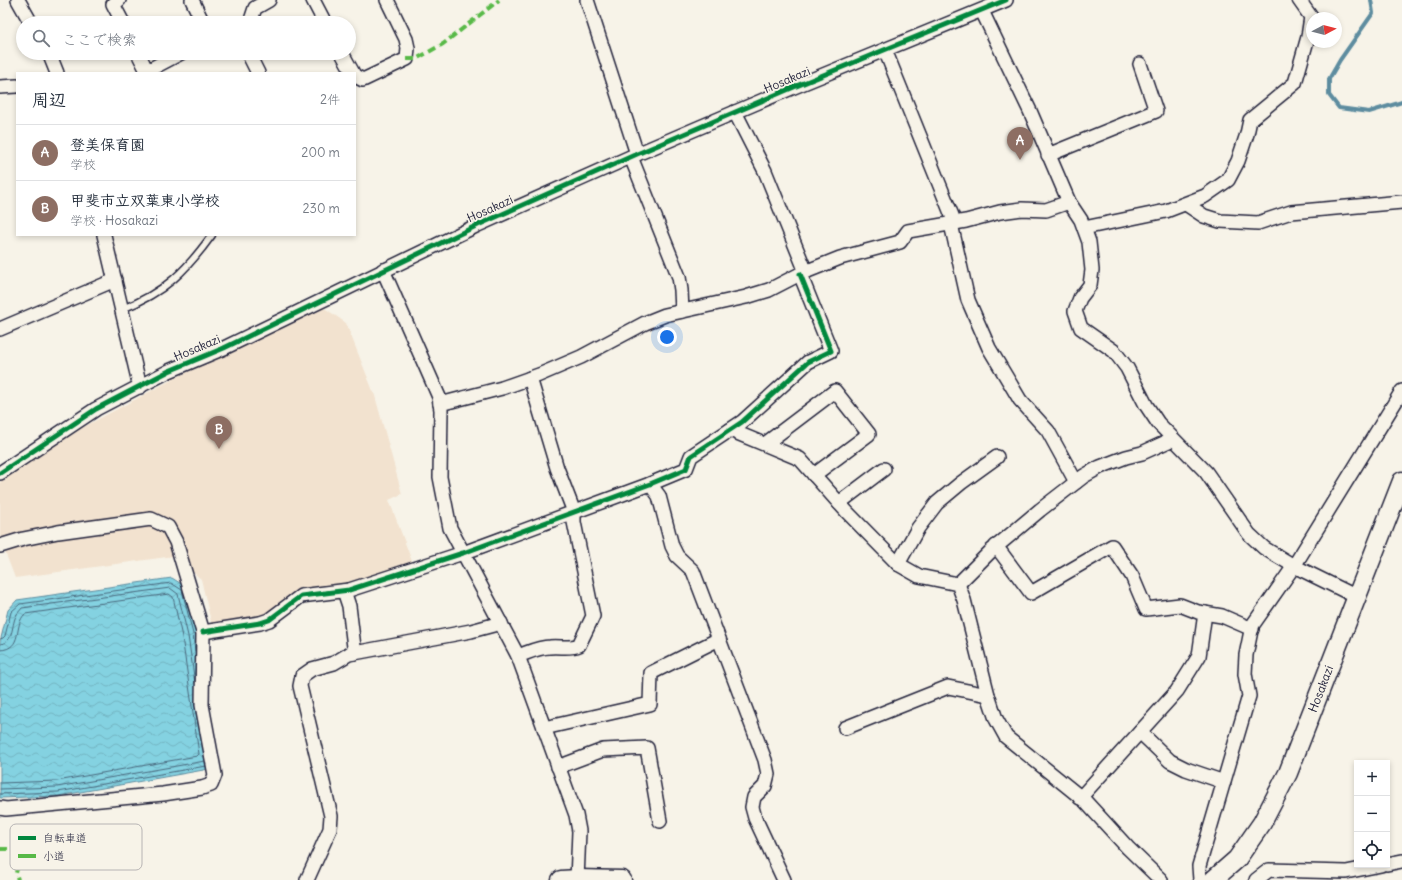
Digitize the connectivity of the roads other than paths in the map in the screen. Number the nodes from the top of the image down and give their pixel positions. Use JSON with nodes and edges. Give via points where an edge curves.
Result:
{"nodes":[{"id":1,"x":18,"y":0,"type":"edge"},
{"id":2,"x":119,"y":0,"type":"edge"},
{"id":3,"x":192,"y":0,"type":"edge"},
{"id":4,"x":269,"y":0,"type":"edge"},
{"id":5,"x":313,"y":0,"type":"edge"},
{"id":6,"x":387,"y":0,"type":"edge"},
{"id":7,"x":587,"y":0,"type":"edge"},
{"id":8,"x":1006,"y":0,"type":"edge"},
{"id":9,"x":1299,"y":0,"type":"edge"},
{"id":10,"x":982,"y":11,"type":"junction"},
{"id":11,"x":27,"y":16,"type":"edge"},
{"id":12,"x":119,"y":16,"type":"edge"},
{"id":13,"x":200,"y":16,"type":"edge"},
{"id":14,"x":252,"y":16,"type":"edge"},
{"id":15,"x":321,"y":16,"type":"edge"},
{"id":16,"x":885,"y":50,"type":"junction"},
{"id":17,"x":52,"y":60,"type":"edge"},
{"id":18,"x":142,"y":60,"type":"edge"},
{"id":19,"x":168,"y":60,"type":"edge"},
{"id":20,"x":252,"y":60,"type":"edge"},
{"id":21,"x":346,"y":60,"type":"edge"},
{"id":22,"x":1140,"y":64,"type":"dead end"},
{"id":23,"x":57,"y":72,"type":"edge"},
{"id":24,"x":258,"y":72,"type":"edge"},
{"id":25,"x":353,"y":72,"type":"edge"},
{"id":26,"x":357,"y":79,"type":"edge"},
{"id":27,"x":16,"y":86,"type":"edge"},
{"id":28,"x":0,"y":87,"type":"edge"},
{"id":29,"x":736,"y":112,"type":"junction"},
{"id":30,"x":634,"y":155,"type":"junction"},
{"id":31,"x":1048,"y":155,"type":"junction"},
{"id":32,"x":1069,"y":202,"type":"junction"},
{"id":33,"x":1402,"y":202,"type":"edge"},
{"id":34,"x":1186,"y":204,"type":"junction"},
{"id":35,"x":953,"y":223,"type":"junction"},
{"id":36,"x":1084,"y":228,"type":"junction"},
{"id":37,"x":104,"y":236,"type":"edge"},
{"id":38,"x":211,"y":236,"type":"edge"},
{"id":39,"x":383,"y":270,"type":"junction"},
{"id":40,"x":803,"y":273,"type":"junction"},
{"id":41,"x":115,"y":280,"type":"junction"},
{"id":42,"x":122,"y":309,"type":"junction"},
{"id":43,"x":682,"y":311,"type":"junction"},
{"id":44,"x":0,"y":329,"type":"edge"},
{"id":45,"x":530,"y":378,"type":"junction"},
{"id":46,"x":140,"y":387,"type":"junction"},
{"id":47,"x":1402,"y":391,"type":"edge"},
{"id":48,"x":440,"y":404,"type":"junction"},
{"id":49,"x":730,"y":430,"type":"junction"},
{"id":50,"x":1173,"y":439,"type":"junction"},
{"id":51,"x":765,"y":444,"type":"junction"},
{"id":52,"x":997,"y":457,"type":"dead end"},
{"id":53,"x":884,"y":469,"type":"dead end"},
{"id":54,"x":0,"y":473,"type":"edge"},
{"id":55,"x":814,"y":475,"type":"junction"},
{"id":56,"x":1402,"y":481,"type":"edge"},
{"id":57,"x":1076,"y":482,"type":"junction"},
{"id":58,"x":650,"y":484,"type":"junction"},
{"id":59,"x":839,"y":503,"type":"junction"},
{"id":60,"x":574,"y":512,"type":"junction"},
{"id":61,"x":0,"y":546,"type":"edge"},
{"id":62,"x":996,"y":546,"type":"junction"},
{"id":63,"x":462,"y":553,"type":"junction"},
{"id":64,"x":898,"y":564,"type":"junction"},
{"id":65,"x":1294,"y":566,"type":"junction"},
{"id":66,"x":958,"y":584,"type":"junction"},
{"id":67,"x":344,"y":591,"type":"junction"},
{"id":68,"x":1357,"y":597,"type":"junction"},
{"id":69,"x":1205,"y":613,"type":"junction"},
{"id":70,"x":501,"y":623,"type":"junction"},
{"id":71,"x":1252,"y":629,"type":"junction"},
{"id":72,"x":203,"y":632,"type":"junction"},
{"id":73,"x":719,"y":639,"type":"junction"},
{"id":74,"x":353,"y":653,"type":"junction"},
{"id":75,"x":518,"y":656,"type":"junction"},
{"id":76,"x":988,"y":695,"type":"junction"},
{"id":77,"x":544,"y":728,"type":"junction"},
{"id":78,"x":846,"y":728,"type":"dead end"},
{"id":79,"x":1140,"y":732,"type":"junction"},
{"id":80,"x":558,"y":767,"type":"junction"},
{"id":81,"x":1224,"y":782,"type":"junction"},
{"id":82,"x":1080,"y":798,"type":"junction"},
{"id":83,"x":0,"y":808,"type":"edge"},
{"id":84,"x":660,"y":821,"type":"dead end"},
{"id":85,"x":1402,"y":861,"type":"edge"},
{"id":86,"x":1390,"y":863,"type":"edge"},
{"id":87,"x":1366,"y":868,"type":"edge"},
{"id":88,"x":307,"y":880,"type":"edge"},
{"id":89,"x":572,"y":880,"type":"edge"},
{"id":90,"x":622,"y":880,"type":"edge"},
{"id":91,"x":784,"y":880,"type":"edge"},
{"id":92,"x":1161,"y":880,"type":"edge"},
{"id":93,"x":1200,"y":880,"type":"edge"},
{"id":94,"x":1213,"y":880,"type":"edge"},
{"id":95,"x":1256,"y":880,"type":"edge"}],
"edges":[{"from":1,"to":11,"type":"street"},
{"from":2,"to":12,"type":"street","via":[[113,4]]},
{"from":3,"to":13,"type":"street"},
{"from":4,"to":14,"type":"street","via":[[255,8]]},
{"from":5,"to":15,"type":"street"},
{"from":6,"to":26,"type":"street","via":[[406,39],[406,59]]},
{"from":7,"to":30,"type":"street"},
{"from":8,"to":10,"type":"street","name":"Hosakazi"},
{"from":9,"to":34,"type":"street","via":[[1311,17],[1295,83],[1250,120],[1238,161],[1228,180],[1206,196]]},
{"from":10,"to":16,"type":"street","name":"Hosakazi"},
{"from":10,"to":31,"type":"street"},
{"from":16,"to":29,"type":"street","name":"Hosakazi"},
{"from":16,"to":35,"type":"street"},
{"from":17,"to":23,"type":"street"},
{"from":18,"to":19,"type":"street","via":[[147,71]]},
{"from":20,"to":24,"type":"street"},
{"from":21,"to":25,"type":"street"},
{"from":22,"to":31,"type":"street","via":[[1156,111]]},
{"from":27,"to":28,"type":"street"},
{"from":29,"to":30,"type":"street","name":"Hosakazi"},
{"from":29,"to":40,"type":"street","via":[[765,171]]},
{"from":30,"to":39,"type":"street","name":"Hosakazi"},
{"from":30,"to":43,"type":"street","via":[[679,277]]},
{"from":31,"to":32,"type":"street"},
{"from":32,"to":35,"type":"street","via":[[1046,210],[1022,209],[1000,212]]},
{"from":32,"to":36,"type":"street"},
{"from":33,"to":34,"type":"street","via":[[1291,212],[1258,223],[1220,221],[1204,216]]},
{"from":34,"to":36,"type":"street","via":[[1166,211]]},
{"from":35,"to":40,"type":"street","via":[[908,231],[900,242],[840,258]]},
{"from":35,"to":57,"type":"street","via":[[968,300],[989,348],[1020,400],[1048,431]]},
{"from":36,"to":50,"type":"street","via":[[1089,242],[1092,270],[1090,285],[1080,298],[1075,311],[1081,328],[1114,351],[1128,368],[1158,423]]},
{"from":37,"to":41,"type":"street"},
{"from":38,"to":42,"type":"lane","via":[[194,260],[177,276],[141,302]]},
{"from":39,"to":46,"type":"street","name":"Hosakazi"},
{"from":39,"to":48,"type":"street"},
{"from":40,"to":43,"type":"street","via":[[769,290]]},
{"from":40,"to":49,"type":"street","via":[[831,351],[808,362]]},
{"from":41,"to":42,"type":"street"},
{"from":41,"to":44,"type":"street"},
{"from":42,"to":46,"type":"street"},
{"from":43,"to":45,"type":"street","via":[[665,315],[580,357]]},
{"from":45,"to":48,"type":"street"},
{"from":45,"to":60,"type":"street","via":[[557,468]]},
{"from":46,"to":54,"type":"street","name":"Hosakazi","via":[[96,409]]},
{"from":47,"to":65,"type":"street"},
{"from":48,"to":63,"type":"street","via":[[440,477],[450,528]]},
{"from":49,"to":51,"type":"street"},
{"from":49,"to":58,"type":"street","via":[[691,456],[686,469]]},
{"from":50,"to":57,"type":"street","via":[[1100,467]]},
{"from":50,"to":65,"type":"street","via":[[1206,472],[1249,534],[1264,548]]},
{"from":51,"to":55,"type":"street","via":[[800,459]]},
{"from":51,"to":55,"type":"street","via":[[835,391],[869,434]]},
{"from":52,"to":64,"type":"street","via":[[937,503],[918,528]]},
{"from":53,"to":59,"type":"street"},
{"from":55,"to":59,"type":"street"},
{"from":56,"to":68,"type":"main road","name":"Hosakazi"},
{"from":57,"to":62,"type":"street"},
{"from":58,"to":60,"type":"street"},
{"from":58,"to":73,"type":"street","via":[[659,496],[672,546],[677,556],[692,571]]},
{"from":59,"to":64,"type":"street"},
{"from":60,"to":63,"type":"street"},
{"from":60,"to":75,"type":"street","via":[[592,616],[579,646],[550,646]]},
{"from":61,"to":72,"type":"street","via":[[58,532],[151,519],[168,527],[176,542]]},
{"from":62,"to":66,"type":"street"},
{"from":62,"to":69,"type":"street","via":[[1031,593],[1112,546],[1132,576],[1146,609],[1180,605]]},
{"from":63,"to":67,"type":"street"},
{"from":63,"to":70,"type":"street"},
{"from":64,"to":66,"type":"street","via":[[920,576]]},
{"from":65,"to":68,"type":"street"},
{"from":65,"to":71,"type":"street"},
{"from":66,"to":76,"type":"street"},
{"from":67,"to":72,"type":"street","via":[[301,596],[260,624]]},
{"from":67,"to":74,"type":"street","via":[[350,606]]},
{"from":68,"to":94,"type":"main road","name":"Hosakazi","via":[[1288,773],[1262,823],[1237,859]]},
{"from":69,"to":71,"type":"street","via":[[1222,616]]},
{"from":69,"to":79,"type":"street","via":[[1199,656],[1177,691]]},
{"from":70,"to":74,"type":"street"},
{"from":70,"to":75,"type":"street"},
{"from":71,"to":81,"type":"street","via":[[1244,674],[1249,696]]},
{"from":72,"to":83,"type":"street","via":[[202,705],[215,775],[211,785],[163,794]]},
{"from":73,"to":77,"type":"street","via":[[651,673],[650,704]]},
{"from":73,"to":91,"type":"street","via":[[765,760],[768,774],[765,786],[754,797],[752,807]]},
{"from":74,"to":88,"type":"street","via":[[334,663],[312,669],[302,676],[300,686],[331,816],[330,829]]},
{"from":75,"to":77,"type":"street"},
{"from":76,"to":78,"type":"street","via":[[948,687]]},
{"from":76,"to":82,"type":"street","via":[[996,719],[1006,737]]},
{"from":77,"to":80,"type":"street"},
{"from":79,"to":81,"type":"street","via":[[1170,761]]},
{"from":79,"to":82,"type":"street"},
{"from":80,"to":84,"type":"street","via":[[603,750],[647,748]]},
{"from":80,"to":89,"type":"street","via":[[576,815],[579,831]]},
{"from":81,"to":93,"type":"street","via":[[1199,866]]},
{"from":82,"to":92,"type":"street"},
{"from":85,"to":86,"type":"street"},
{"from":87,"to":95,"type":"street","via":[[1346,872],[1269,870]]},
{"from":89,"to":90,"type":"main road"}]}
